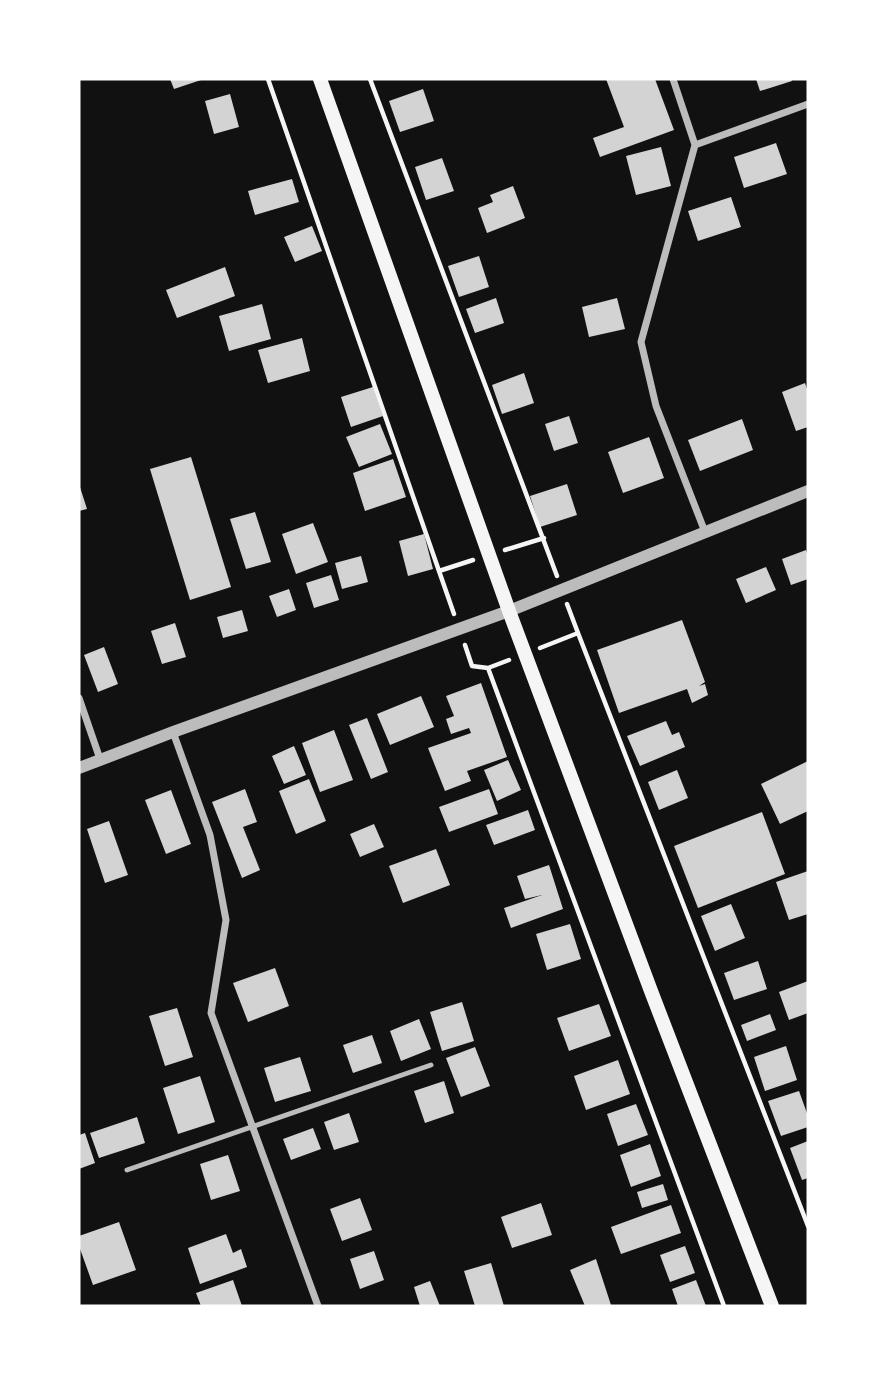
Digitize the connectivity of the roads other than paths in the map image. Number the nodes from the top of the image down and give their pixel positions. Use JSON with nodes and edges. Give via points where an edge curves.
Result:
{"nodes":[{"id":1,"x":320,"y":79,"type":"edge"},
{"id":2,"x":673,"y":79,"type":"edge"},
{"id":3,"x":808,"y":104,"type":"edge"},
{"id":4,"x":695,"y":145,"type":"junction"},
{"id":5,"x":808,"y":492,"type":"edge"},
{"id":6,"x":705,"y":532,"type":"junction"},
{"id":7,"x":509,"y":611,"type":"junction"},
{"id":8,"x":79,"y":698,"type":"edge"},
{"id":9,"x":173,"y":732,"type":"junction"},
{"id":10,"x":100,"y":759,"type":"junction"},
{"id":11,"x":79,"y":768,"type":"edge"},
{"id":12,"x":431,"y":1065,"type":"dead end"},
{"id":13,"x":253,"y":1128,"type":"junction"},
{"id":14,"x":127,"y":1170,"type":"dead end"},
{"id":15,"x":318,"y":1306,"type":"edge"},
{"id":16,"x":772,"y":1306,"type":"edge"}],
"edges":[{"from":1,"to":7,"type":"main road"},
{"from":2,"to":4,"type":"street"},
{"from":3,"to":4,"type":"street"},
{"from":4,"to":6,"type":"street","via":[[641,342],[656,406]]},
{"from":5,"to":6,"type":"street"},
{"from":6,"to":7,"type":"street"},
{"from":7,"to":9,"type":"street"},
{"from":7,"to":16,"type":"main road"},
{"from":8,"to":10,"type":"street"},
{"from":9,"to":10,"type":"street"},
{"from":9,"to":13,"type":"street","via":[[210,835],[226,919],[211,1013]]},
{"from":10,"to":11,"type":"street"},
{"from":12,"to":13,"type":"lane"},
{"from":13,"to":14,"type":"lane"},
{"from":13,"to":15,"type":"street"}]}
